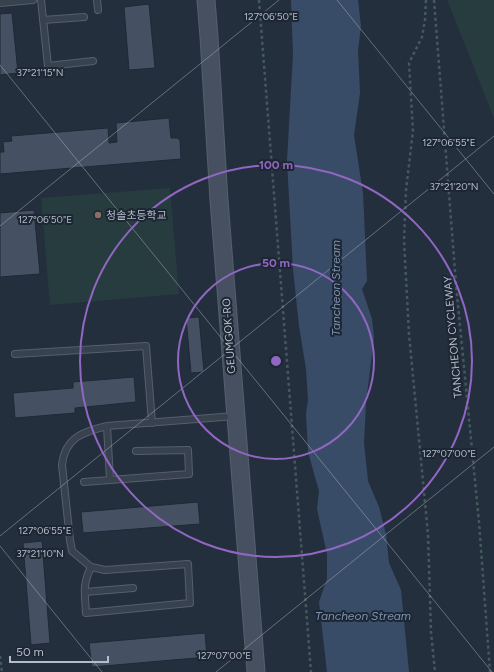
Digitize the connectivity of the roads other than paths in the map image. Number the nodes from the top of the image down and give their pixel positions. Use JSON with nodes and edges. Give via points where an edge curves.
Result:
{"nodes":[{"id":1,"x":33,"y":0,"type":"edge"},
{"id":2,"x":41,"y":0,"type":"edge"},
{"id":3,"x":97,"y":0,"type":"edge"},
{"id":4,"x":206,"y":0,"type":"edge"},
{"id":5,"x":0,"y":2,"type":"edge"},
{"id":6,"x":98,"y":10,"type":"dead end"},
{"id":7,"x":84,"y":17,"type":"dead end"},
{"id":8,"x":43,"y":20,"type":"junction"},
{"id":9,"x":93,"y":61,"type":"dead end"},
{"id":10,"x":14,"y":354,"type":"dead end"},
{"id":11,"x":235,"y":416,"type":"junction"},
{"id":12,"x":152,"y":423,"type":"junction"},
{"id":13,"x":107,"y":426,"type":"junction"},
{"id":14,"x":136,"y":451,"type":"dead end"},
{"id":15,"x":110,"y":480,"type":"junction"},
{"id":16,"x":84,"y":482,"type":"dead end"},
{"id":17,"x":91,"y":567,"type":"junction"},
{"id":18,"x":133,"y":588,"type":"dead end"},
{"id":19,"x":85,"y":592,"type":"junction"},
{"id":20,"x":256,"y":672,"type":"edge"}],
"edges":[{"from":1,"to":5,"type":"lane"},
{"from":2,"to":8,"type":"lane"},
{"from":3,"to":6,"type":"lane"},
{"from":4,"to":11,"type":"main road","name":"GEUMGOK-RO"},
{"from":7,"to":8,"type":"lane"},
{"from":8,"to":9,"type":"lane","via":[[48,66]]},
{"from":10,"to":12,"type":"lane","via":[[146,346]]},
{"from":11,"to":12,"type":"lane"},
{"from":11,"to":20,"type":"main road","name":"GEUMGOK-RO"},
{"from":12,"to":13,"type":"lane"},
{"from":13,"to":15,"type":"lane"},
{"from":13,"to":17,"type":"lane","via":[[80,435],[68,445],[62,465],[72,551]]},
{"from":14,"to":15,"type":"lane","via":[[188,450],[189,474]]},
{"from":15,"to":16,"type":"lane"},
{"from":17,"to":19,"type":"lane","via":[[85,580]]},
{"from":17,"to":19,"type":"lane","via":[[104,570],[188,564],[190,603],[86,613]]},
{"from":18,"to":19,"type":"lane"}]}
